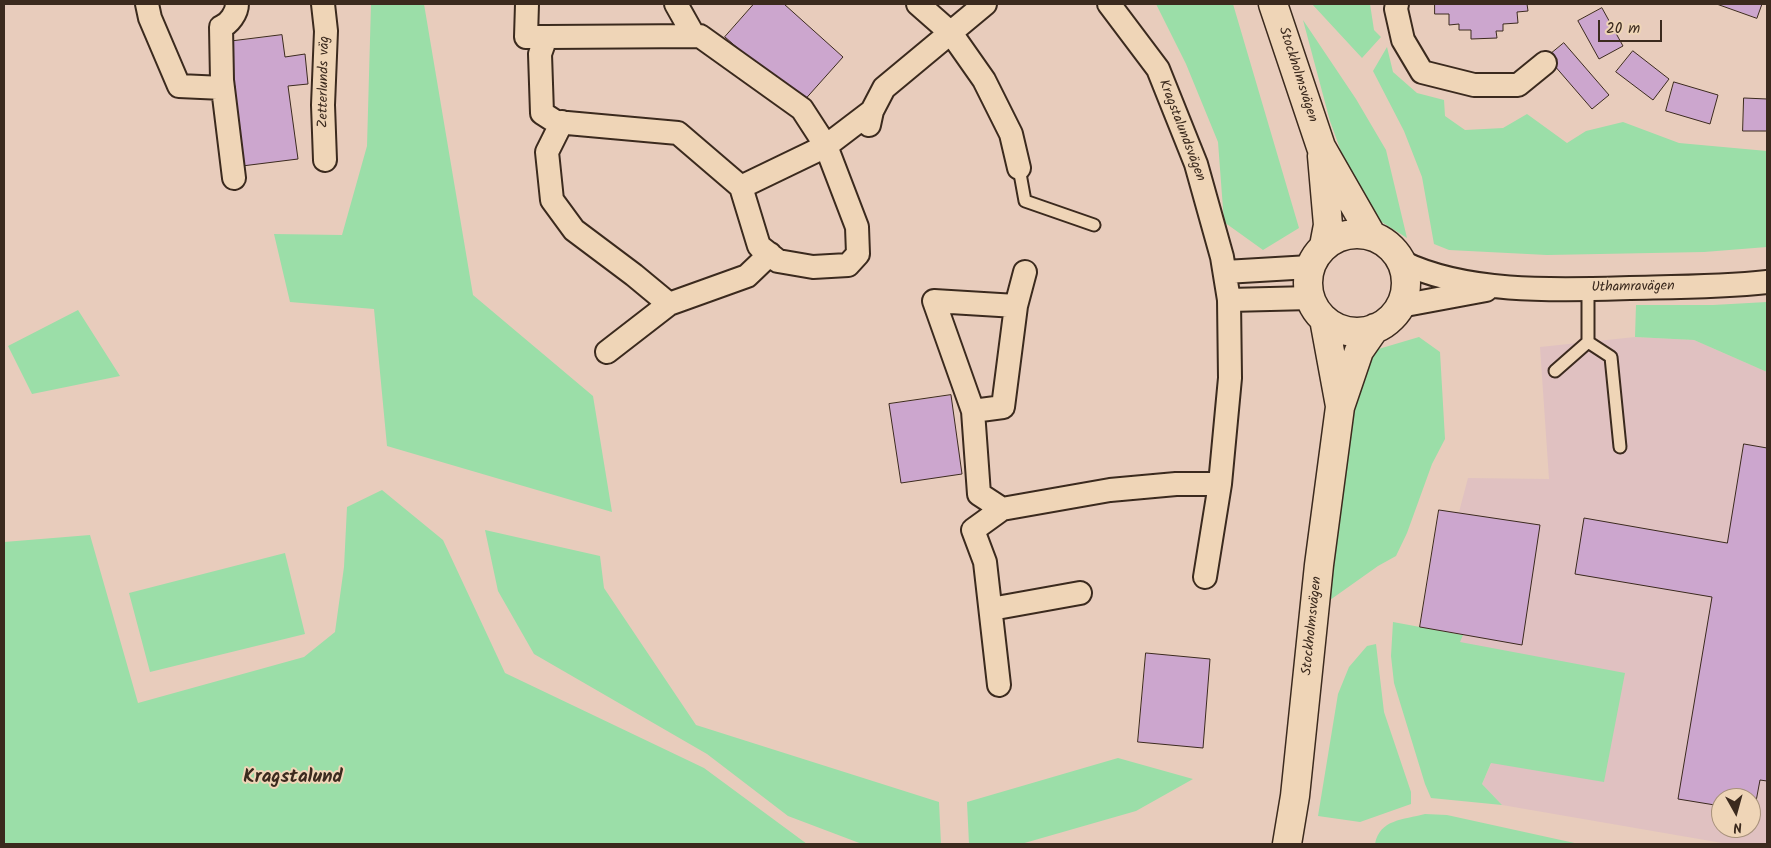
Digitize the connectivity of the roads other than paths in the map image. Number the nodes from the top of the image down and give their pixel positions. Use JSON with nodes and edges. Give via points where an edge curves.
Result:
{"nodes":[{"id":1,"x":147,"y":4,"type":"edge"},
{"id":2,"x":237,"y":4,"type":"edge"},
{"id":3,"x":323,"y":4,"type":"edge"},
{"id":4,"x":527,"y":4,"type":"edge"},
{"id":5,"x":676,"y":4,"type":"edge"},
{"id":6,"x":918,"y":4,"type":"edge"},
{"id":7,"x":985,"y":4,"type":"edge"},
{"id":8,"x":1109,"y":4,"type":"edge"},
{"id":9,"x":1274,"y":4,"type":"edge"},
{"id":10,"x":1397,"y":4,"type":"edge"},
{"id":11,"x":950,"y":33,"type":"junction"},
{"id":12,"x":694,"y":36,"type":"junction"},
{"id":13,"x":546,"y":37,"type":"junction"},
{"id":14,"x":1545,"y":63,"type":"dead end"},
{"id":15,"x":223,"y":88,"type":"junction"},
{"id":16,"x":562,"y":122,"type":"junction"},
{"id":17,"x":826,"y":146,"type":"junction"},
{"id":18,"x":1321,"y":147,"type":"junction"},
{"id":19,"x":325,"y":160,"type":"dead end"},
{"id":20,"x":1019,"y":168,"type":"joint"},
{"id":21,"x":234,"y":178,"type":"dead end"},
{"id":22,"x":741,"y":187,"type":"junction"},
{"id":23,"x":1094,"y":225,"type":"dead end"},
{"id":24,"x":1372,"y":236,"type":"junction"},
{"id":25,"x":770,"y":254,"type":"junction"},
{"id":26,"x":1317,"y":257,"type":"junction"},
{"id":27,"x":1402,"y":262,"type":"junction"},
{"id":28,"x":1025,"y":272,"type":"dead end"},
{"id":29,"x":1225,"y":272,"type":"junction"},
{"id":30,"x":1767,"y":282,"type":"edge"},
{"id":31,"x":1499,"y":288,"type":"junction"},
{"id":32,"x":1588,"y":290,"type":"junction"},
{"id":33,"x":1229,"y":300,"type":"junction"},
{"id":34,"x":669,"y":304,"type":"junction"},
{"id":35,"x":1016,"y":306,"type":"junction"},
{"id":36,"x":1400,"y":306,"type":"junction"},
{"id":37,"x":1317,"y":308,"type":"junction"},
{"id":38,"x":1375,"y":328,"type":"junction"},
{"id":39,"x":1588,"y":342,"type":"junction"},
{"id":40,"x":607,"y":352,"type":"dead end"},
{"id":41,"x":1555,"y":371,"type":"dead end"},
{"id":42,"x":1340,"y":407,"type":"junction"},
{"id":43,"x":973,"y":411,"type":"junction"},
{"id":44,"x":1620,"y":447,"type":"dead end"},
{"id":45,"x":1220,"y":484,"type":"junction"},
{"id":46,"x":1002,"y":509,"type":"junction"},
{"id":47,"x":1205,"y":577,"type":"dead end"},
{"id":48,"x":1080,"y":593,"type":"dead end"},
{"id":49,"x":991,"y":609,"type":"junction"},
{"id":50,"x":999,"y":685,"type":"dead end"},
{"id":51,"x":1287,"y":844,"type":"edge"}],
"edges":[{"from":1,"to":15,"type":"street","via":[[179,86]]},
{"from":2,"to":15,"type":"street","via":[[228,24],[221,27]]},
{"from":3,"to":19,"type":"street","name":"Zetterlunds väg","via":[[326,31]]},
{"from":4,"to":13,"type":"street","via":[[526,37]]},
{"from":5,"to":12,"type":"street"},
{"from":6,"to":11,"type":"street"},
{"from":7,"to":11,"type":"street"},
{"from":8,"to":29,"type":"street","name":"Kragstalundsvägen","via":[[1158,70],[1196,164]]},
{"from":9,"to":18,"type":"main road","name":"Stockholmsvägen"},
{"from":10,"to":14,"type":"street","via":[[1403,40],[1422,72],[1474,85],[1518,84]]},
{"from":11,"to":17,"type":"street","via":[[884,88],[871,118]]},
{"from":11,"to":20,"type":"street","via":[[984,80],[1011,134]]},
{"from":12,"to":13,"type":"street"},
{"from":12,"to":17,"type":"street","via":[[700,36],[802,108]]},
{"from":13,"to":16,"type":"street","via":[[540,54],[542,113]]},
{"from":15,"to":21,"type":"street"},
{"from":16,"to":22,"type":"street","via":[[678,133]]},
{"from":16,"to":34,"type":"street","via":[[547,152],[552,200],[574,230]]},
{"from":17,"to":22,"type":"street"},
{"from":17,"to":25,"type":"street","via":[[857,227],[858,254],[848,265],[812,267],[778,261]]},
{"from":18,"to":24,"type":"main road","name":"Stockholmsvägen"},
{"from":18,"to":26,"type":"main road","name":"Stockholmsvägen","via":[[1328,225]]},
{"from":20,"to":23,"type":"lane","via":[[1025,201]]},
{"from":22,"to":25,"type":"street","via":[[760,246]]},
{"from":24,"to":26,"type":"main road","via":[[1353,234],[1337,238]]},
{"from":24,"to":27,"type":"main road","via":[[1387,244]]},
{"from":25,"to":34,"type":"street","via":[[747,276]]},
{"from":26,"to":29,"type":"street"},
{"from":26,"to":37,"type":"main road","via":[[1307,283]]},
{"from":27,"to":31,"type":"street","name":"Uthamravägen","via":[[1430,274]]},
{"from":27,"to":36,"type":"main road","via":[[1406,279]]},
{"from":28,"to":35,"type":"street"},
{"from":29,"to":33,"type":"street","name":"Kragstalundsvägen"},
{"from":30,"to":32,"type":"street","name":"Uthamravägen"},
{"from":31,"to":32,"type":"street","name":"Uthamravägen"},
{"from":31,"to":36,"type":"street","name":"Uthamravägen"},
{"from":32,"to":39,"type":"lane"},
{"from":33,"to":37,"type":"street"},
{"from":33,"to":45,"type":"street","name":"Kragstalundsvägen","via":[[1230,378]]},
{"from":34,"to":40,"type":"street"},
{"from":35,"to":43,"type":"street","via":[[1003,407]]},
{"from":35,"to":43,"type":"street","via":[[934,301]]},
{"from":36,"to":38,"type":"main road"},
{"from":37,"to":38,"type":"main road","via":[[1332,325],[1348,331]]},
{"from":37,"to":42,"type":"main road","name":"Stockholmsvägen"},
{"from":38,"to":42,"type":"main road","name":"Stockholmsvägen","via":[[1359,351]]},
{"from":39,"to":41,"type":"lane"},
{"from":39,"to":44,"type":"lane","via":[[1611,357]]},
{"from":42,"to":51,"type":"main road","name":"Stockholmsvägen"},
{"from":43,"to":46,"type":"street","via":[[979,494]]},
{"from":45,"to":46,"type":"street","via":[[1110,490]]},
{"from":45,"to":47,"type":"street","name":"Kragstalundsvägen"},
{"from":46,"to":49,"type":"street","via":[[973,530],[985,562]]},
{"from":48,"to":49,"type":"street"},
{"from":49,"to":50,"type":"street"}]}
